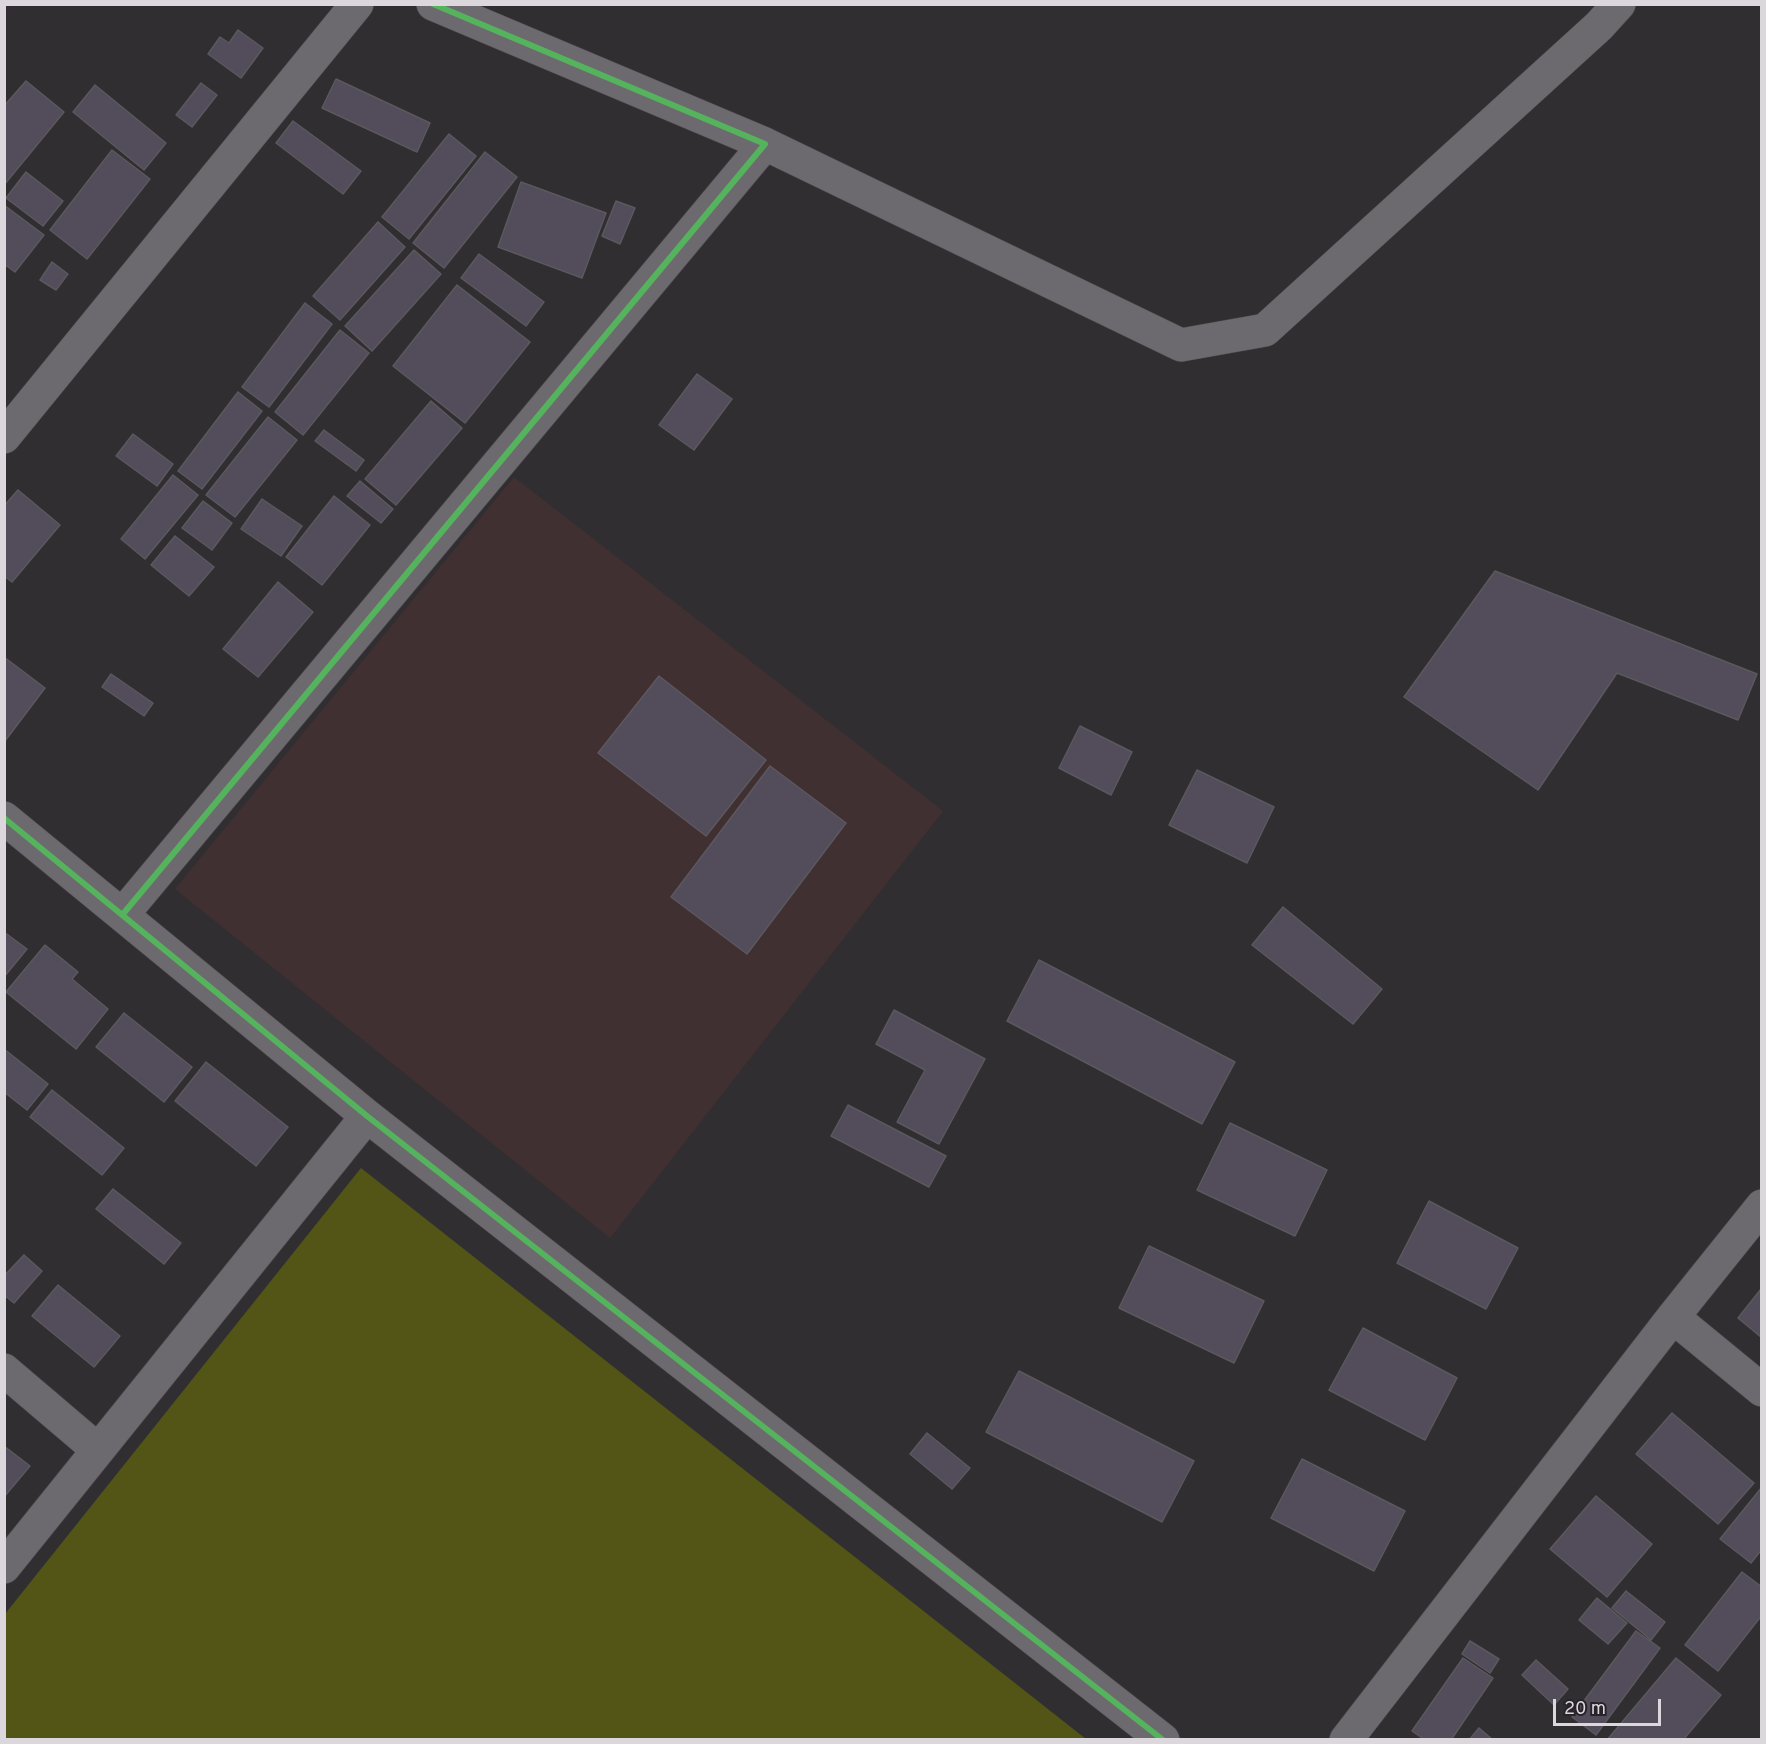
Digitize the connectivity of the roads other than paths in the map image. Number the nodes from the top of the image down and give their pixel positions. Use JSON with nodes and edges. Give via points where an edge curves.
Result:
{"nodes":[{"id":1,"x":357,"y":4,"type":"edge"},
{"id":2,"x":433,"y":4,"type":"edge"},
{"id":3,"x":1619,"y":4,"type":"edge"},
{"id":4,"x":765,"y":144,"type":"junction"},
{"id":5,"x":4,"y":437,"type":"edge"},
{"id":6,"x":4,"y":818,"type":"edge"},
{"id":7,"x":123,"y":914,"type":"junction"},
{"id":8,"x":366,"y":1116,"type":"junction"},
{"id":9,"x":1761,"y":1206,"type":"edge"},
{"id":10,"x":1672,"y":1317,"type":"junction"},
{"id":11,"x":4,"y":1370,"type":"edge"},
{"id":12,"x":1761,"y":1390,"type":"edge"},
{"id":13,"x":98,"y":1450,"type":"junction"},
{"id":14,"x":4,"y":1567,"type":"edge"},
{"id":15,"x":1163,"y":1740,"type":"edge"},
{"id":16,"x":1346,"y":1740,"type":"edge"}],
"edges":[{"from":1,"to":5,"type":"street"},
{"from":2,"to":4,"type":"street"},
{"from":3,"to":4,"type":"street","via":[[1265,330],[1181,345]]},
{"from":4,"to":7,"type":"street"},
{"from":6,"to":7,"type":"street"},
{"from":7,"to":8,"type":"street"},
{"from":8,"to":13,"type":"street"},
{"from":8,"to":15,"type":"street"},
{"from":9,"to":10,"type":"street"},
{"from":10,"to":12,"type":"street"},
{"from":10,"to":16,"type":"street"},
{"from":11,"to":13,"type":"street"},
{"from":13,"to":14,"type":"street"}]}
